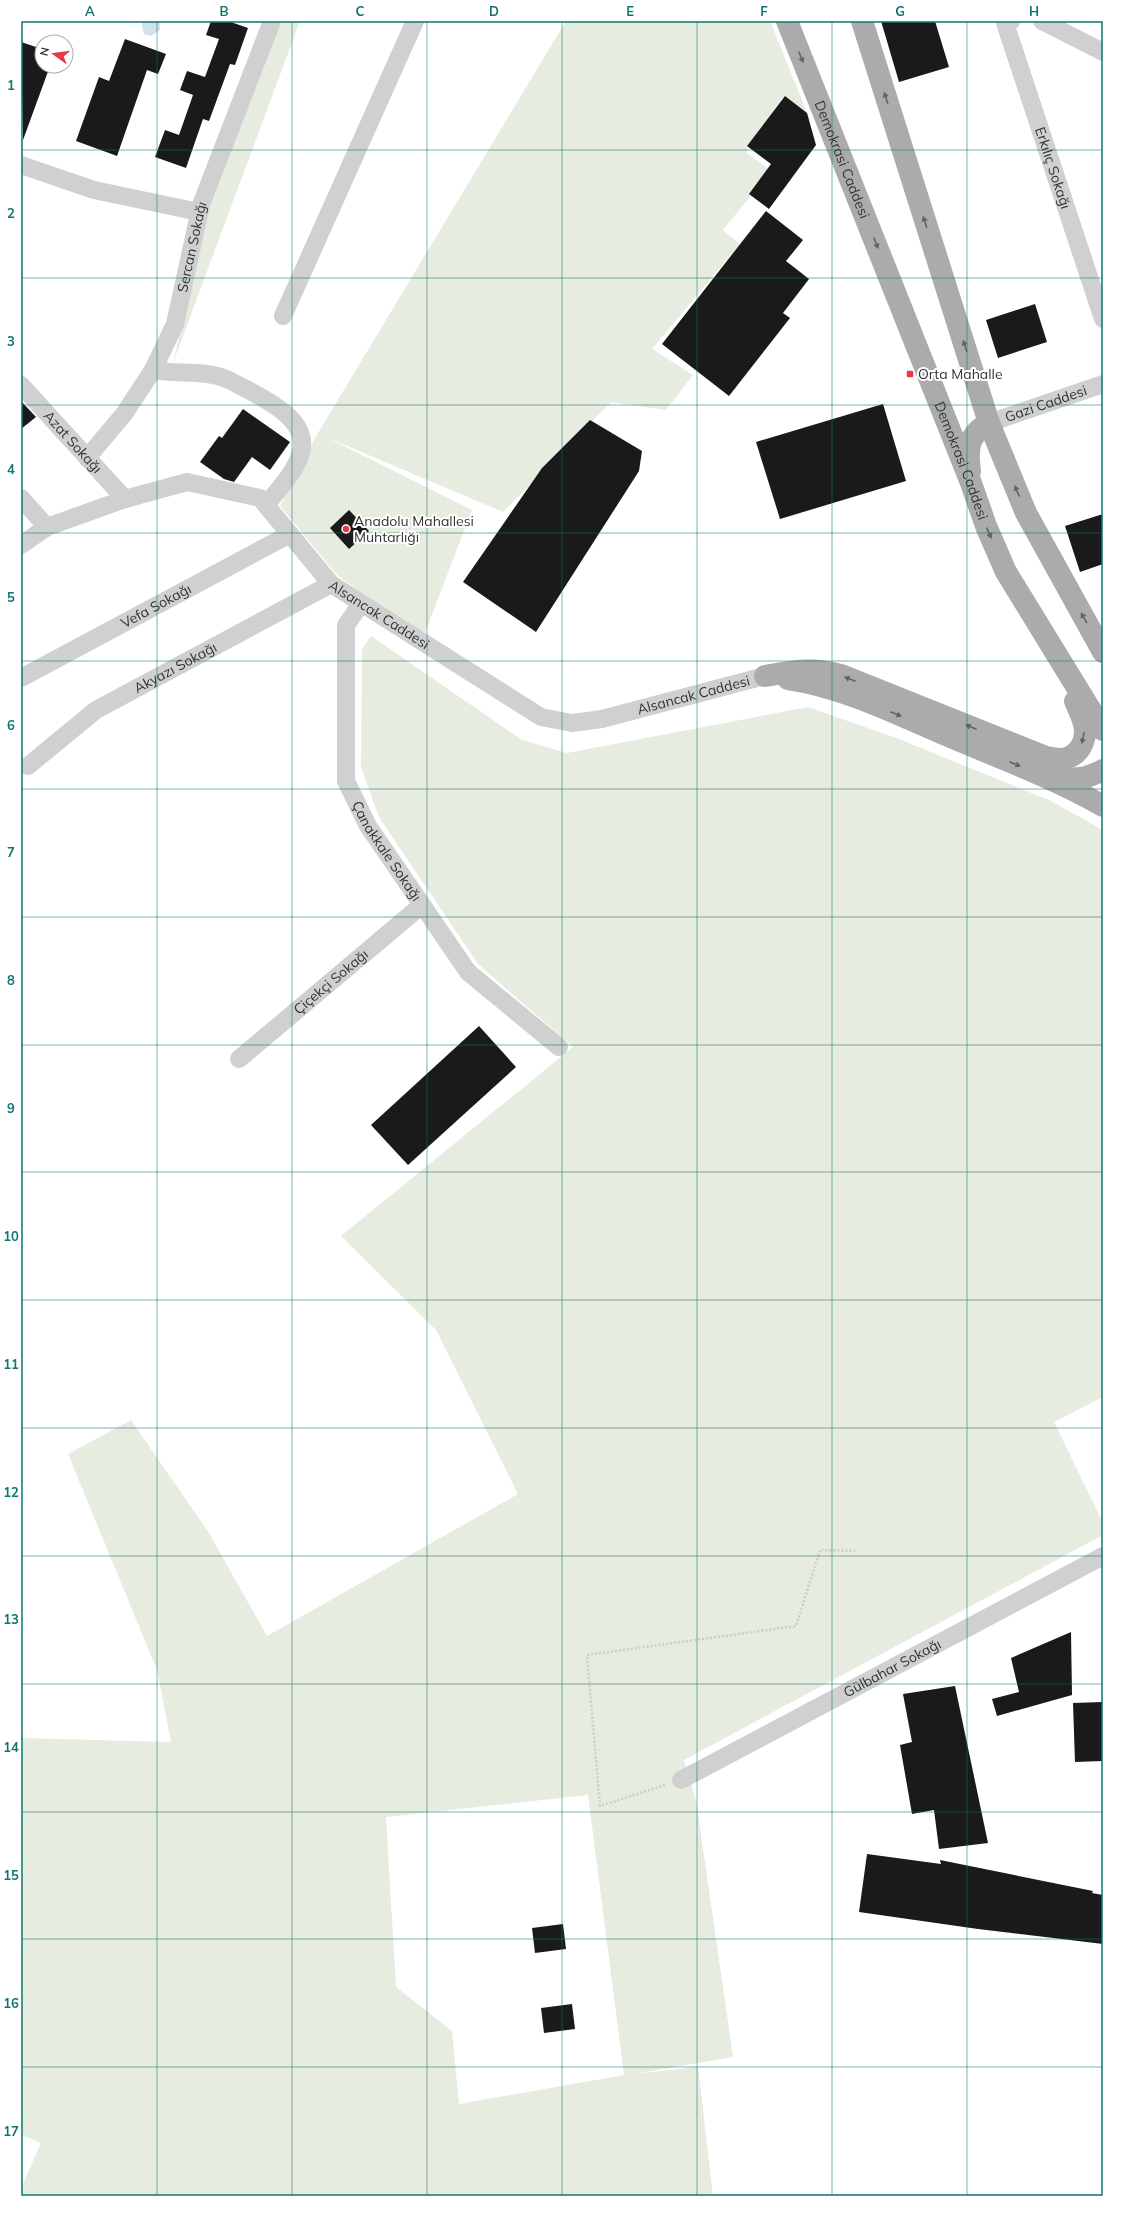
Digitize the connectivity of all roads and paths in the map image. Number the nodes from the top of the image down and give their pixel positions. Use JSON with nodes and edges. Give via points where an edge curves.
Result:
{"nodes":[{"id":1,"x":272,"y":21,"type":"edge"},
{"id":2,"x":415,"y":21,"type":"edge"},
{"id":3,"x":787,"y":21,"type":"edge"},
{"id":4,"x":862,"y":21,"type":"edge"},
{"id":5,"x":1011,"y":21,"type":"edge"},
{"id":6,"x":1042,"y":21,"type":"edge"},
{"id":7,"x":1103,"y":52,"type":"edge"},
{"id":8,"x":21,"y":165,"type":"edge"},
{"id":9,"x":199,"y":212,"type":"junction"},
{"id":10,"x":283,"y":316,"type":"dead end"},
{"id":11,"x":1103,"y":319,"type":"edge"},
{"id":12,"x":153,"y":370,"type":"junction"},
{"id":13,"x":1103,"y":384,"type":"edge"},
{"id":14,"x":21,"y":385,"type":"edge"},
{"id":15,"x":989,"y":423,"type":"junction"},
{"id":16,"x":87,"y":458,"type":"junction"},
{"id":17,"x":971,"y":483,"type":"junction"},
{"id":18,"x":21,"y":498,"type":"edge"},
{"id":19,"x":124,"y":499,"type":"junction"},
{"id":20,"x":266,"y":505,"type":"junction"},
{"id":21,"x":47,"y":527,"type":"junction"},
{"id":22,"x":290,"y":534,"type":"junction"},
{"id":23,"x":21,"y":545,"type":"edge"},
{"id":24,"x":331,"y":584,"type":"junction"},
{"id":25,"x":361,"y":604,"type":"junction"},
{"id":26,"x":1054,"y":650,"type":"junction"},
{"id":27,"x":1103,"y":652,"type":"edge"},
{"id":28,"x":22,"y":674,"type":"edge"},
{"id":29,"x":764,"y":676,"type":"junction"},
{"id":30,"x":1103,"y":730,"type":"edge"},
{"id":31,"x":28,"y":766,"type":"dead end"},
{"id":32,"x":1103,"y":770,"type":"edge"},
{"id":33,"x":1040,"y":775,"type":"junction"},
{"id":34,"x":1103,"y":806,"type":"edge"},
{"id":35,"x":422,"y":905,"type":"junction"},
{"id":36,"x":559,"y":1047,"type":"dead end"},
{"id":37,"x":239,"y":1059,"type":"dead end"},
{"id":38,"x":856,"y":1551,"type":"dead end"},
{"id":39,"x":1103,"y":1556,"type":"edge"},
{"id":40,"x":681,"y":1780,"type":"joint"}],
"edges":[{"from":1,"to":9,"type":"street","name":"Sercan Sokağı"},
{"from":2,"to":10,"type":"street"},
{"from":3,"to":17,"type":"main road","name":"Demokrasi Caddesi","one_way":true},
{"from":15,"to":4,"type":"main road","one_way":true},
{"from":5,"to":11,"type":"street","name":"Erkılıç Sokağı","via":[[1005,23]]},
{"from":6,"to":7,"type":"street"},
{"from":8,"to":9,"type":"street","via":[[94,190]]},
{"from":9,"to":12,"type":"street","name":"Sercan Sokağı","via":[[175,324]]},
{"from":12,"to":16,"type":"street","name":"Sercan Sokağı","via":[[124,414]]},
{"from":12,"to":20,"type":"street","via":[[219,375],[295,420],[302,437],[301,452],[283,484]]},
{"from":13,"to":15,"type":"street","name":"Gazi Caddesi"},
{"from":14,"to":16,"type":"street","name":"Azat Sokağı"},
{"from":15,"to":17,"type":"main road","via":[[979,429],[970,442],[968,456]]},
{"from":27,"to":15,"type":"main road","one_way":true,"via":[[1026,513]]},
{"from":16,"to":19,"type":"street","name":"Azat Sokağı"},
{"from":17,"to":26,"type":"main road","name":"Demokrasi Caddesi","one_way":true,"via":[[1006,572]]},
{"from":18,"to":21,"type":"street"},
{"from":19,"to":20,"type":"street","name":"Alsancak Caddesi","via":[[187,482],[260,498]]},
{"from":19,"to":21,"type":"street","name":"Alsancak Caddesi"},
{"from":20,"to":22,"type":"street","name":"Alsancak Caddesi"},
{"from":21,"to":23,"type":"street","name":"Alsancak Caddesi"},
{"from":22,"to":24,"type":"street","name":"Alsancak Caddesi"},
{"from":22,"to":28,"type":"street","name":"Vefa Sokağı"},
{"from":24,"to":25,"type":"street","name":"Alsancak Caddesi"},
{"from":24,"to":31,"type":"street","name":"Akyazı Sokağı","via":[[96,710]]},
{"from":25,"to":29,"type":"street","name":"Alsancak Caddesi","via":[[541,717],[572,723],[602,719]]},
{"from":25,"to":35,"type":"street","name":"Çanakkale Sokağı","via":[[346,625],[346,781],[368,826]]},
{"from":26,"to":29,"type":"main road","one_way":true,"via":[[1084,725],[1085,739],[1080,749],[1072,756],[1061,759],[1046,757],[906,700],[821,670],[800,669]]},
{"from":26,"to":30,"type":"main road","name":"Demokrasi Caddesi"},
{"from":29,"to":33,"type":"main road","one_way":true,"via":[[821,686],[858,698]]},
{"from":32,"to":33,"type":"main road","via":[[1089,778],[1075,780]]},
{"from":33,"to":34,"type":"main road"},
{"from":35,"to":36,"type":"street","name":"Çanakkale Sokağı","via":[[468,972]]},
{"from":35,"to":37,"type":"street","name":"Çiçekçi Sokağı"},
{"from":38,"to":40,"type":"path","via":[[820,1550],[796,1626],[587,1655],[600,1806]]},
{"from":39,"to":40,"type":"street","name":"Gülbahar Sokağı"}]}
